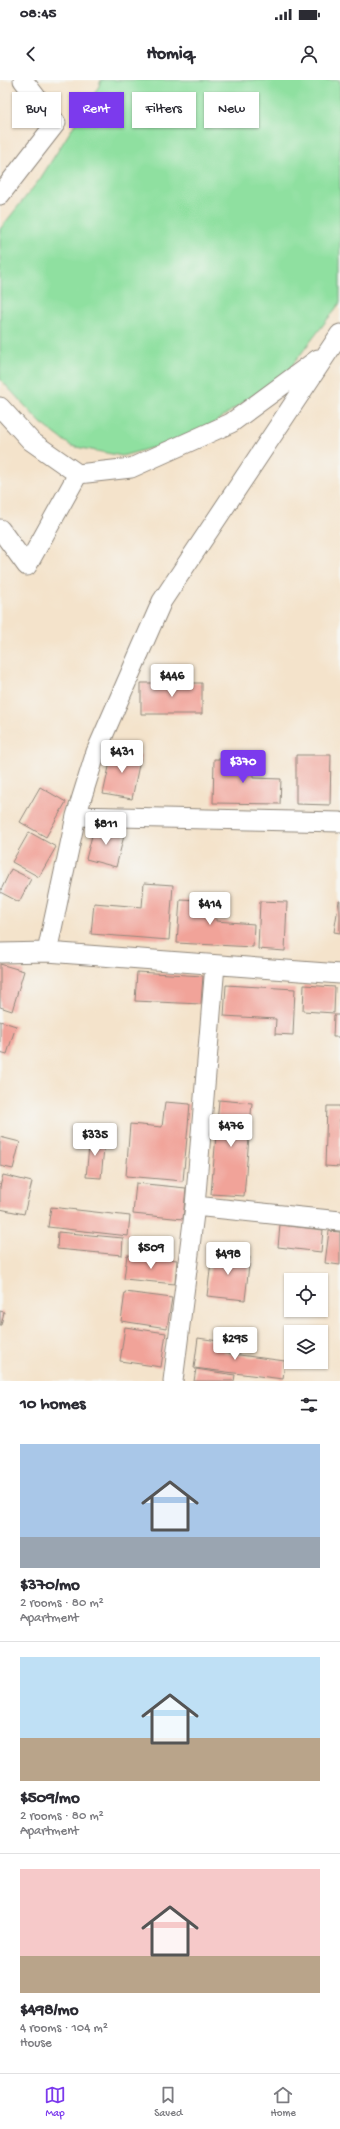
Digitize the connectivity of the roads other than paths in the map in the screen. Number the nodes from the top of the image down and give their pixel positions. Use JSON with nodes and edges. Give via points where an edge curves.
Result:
{"nodes":[{"id":1,"x":23,"y":80,"type":"edge"},
{"id":2,"x":0,"y":195,"type":"edge"},
{"id":3,"x":340,"y":334,"type":"edge"},
{"id":4,"x":328,"y":352,"type":"junction"},
{"id":5,"x":0,"y":407,"type":"edge"},
{"id":6,"x":78,"y":474,"type":"junction"},
{"id":7,"x":0,"y":528,"type":"edge"},
{"id":8,"x":76,"y":816,"type":"junction"},
{"id":9,"x":340,"y":822,"type":"edge"},
{"id":10,"x":47,"y":952,"type":"junction"},
{"id":11,"x":0,"y":953,"type":"edge"},
{"id":12,"x":215,"y":965,"type":"junction"},
{"id":13,"x":340,"y":974,"type":"edge"},
{"id":14,"x":195,"y":1206,"type":"junction"},
{"id":15,"x":340,"y":1221,"type":"edge"},
{"id":16,"x":173,"y":1381,"type":"edge"}],
"edges":[{"from":1,"to":2,"type":"street","via":[[56,123]]},
{"from":3,"to":4,"type":"street"},
{"from":4,"to":6,"type":"street","via":[[231,422],[131,468]]},
{"from":4,"to":8,"type":"street","via":[[162,601],[96,752]]},
{"from":5,"to":6,"type":"street","via":[[31,441]]},
{"from":6,"to":7,"type":"street","via":[[27,566]]},
{"from":8,"to":9,"type":"street"},
{"from":8,"to":10,"type":"street"},
{"from":10,"to":11,"type":"street"},
{"from":10,"to":12,"type":"street"},
{"from":12,"to":13,"type":"street"},
{"from":12,"to":14,"type":"street"},
{"from":14,"to":15,"type":"street"},
{"from":14,"to":16,"type":"street"}]}
